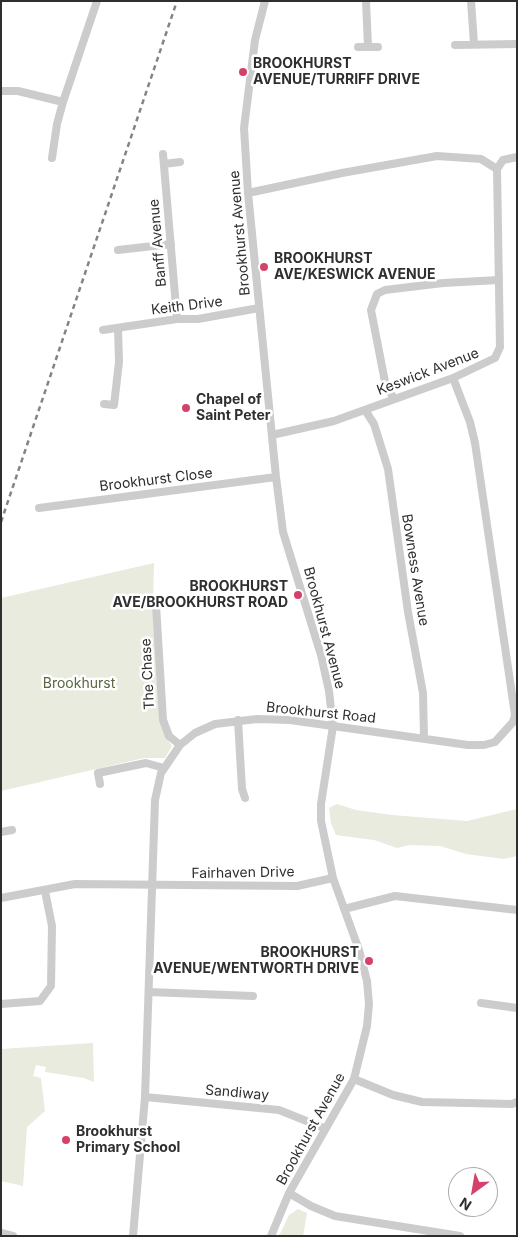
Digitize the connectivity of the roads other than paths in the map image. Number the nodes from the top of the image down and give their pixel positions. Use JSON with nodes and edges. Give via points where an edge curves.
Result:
{"nodes":[{"id":1,"x":97,"y":1,"type":"edge"},
{"id":2,"x":265,"y":1,"type":"edge"},
{"id":3,"x":366,"y":1,"type":"edge"},
{"id":4,"x":471,"y":1,"type":"edge"},
{"id":5,"x":474,"y":44,"type":"junction"},
{"id":6,"x":517,"y":44,"type":"edge"},
{"id":7,"x":455,"y":46,"type":"dead end"},
{"id":8,"x":358,"y":47,"type":"dead end"},
{"id":9,"x":368,"y":47,"type":"junction"},
{"id":10,"x":378,"y":47,"type":"dead end"},
{"id":11,"x":1,"y":91,"type":"edge"},
{"id":12,"x":63,"y":102,"type":"junction"},
{"id":13,"x":163,"y":154,"type":"dead end"},
{"id":14,"x":517,"y":157,"type":"edge"},
{"id":15,"x":52,"y":158,"type":"dead end"},
{"id":16,"x":180,"y":162,"type":"dead end"},
{"id":17,"x":164,"y":164,"type":"junction"},
{"id":18,"x":497,"y":169,"type":"junction"},
{"id":19,"x":248,"y":193,"type":"junction"},
{"id":20,"x":171,"y":244,"type":"junction"},
{"id":21,"x":118,"y":250,"type":"dead end"},
{"id":22,"x":499,"y":280,"type":"junction"},
{"id":23,"x":259,"y":308,"type":"junction"},
{"id":24,"x":177,"y":319,"type":"junction"},
{"id":25,"x":118,"y":328,"type":"junction"},
{"id":26,"x":103,"y":330,"type":"dead end"},
{"id":27,"x":453,"y":378,"type":"junction"},
{"id":28,"x":394,"y":398,"type":"junction"},
{"id":29,"x":104,"y":404,"type":"dead end"},
{"id":30,"x":365,"y":410,"type":"junction"},
{"id":31,"x":272,"y":435,"type":"junction"},
{"id":32,"x":276,"y":477,"type":"junction"},
{"id":33,"x":40,"y":508,"type":"dead end"},
{"id":34,"x":166,"y":605,"type":"dead end"},
{"id":35,"x":238,"y":720,"type":"junction"},
{"id":36,"x":333,"y":726,"type":"junction"},
{"id":37,"x":424,"y":738,"type":"junction"},
{"id":38,"x":180,"y":745,"type":"junction"},
{"id":39,"x":164,"y":768,"type":"junction"},
{"id":40,"x":100,"y":784,"type":"dead end"},
{"id":41,"x":242,"y":789,"type":"junction"},
{"id":42,"x":232,"y":793,"type":"dead end"},
{"id":43,"x":245,"y":798,"type":"dead end"},
{"id":44,"x":12,"y":830,"type":"dead end"},
{"id":45,"x":1,"y":832,"type":"edge"},
{"id":46,"x":332,"y":878,"type":"junction"},
{"id":47,"x":152,"y":886,"type":"junction"},
{"id":48,"x":44,"y":892,"type":"junction"},
{"id":49,"x":1,"y":898,"type":"edge"},
{"id":50,"x":344,"y":909,"type":"junction"},
{"id":51,"x":517,"y":910,"type":"edge"},
{"id":52,"x":149,"y":992,"type":"junction"},
{"id":53,"x":253,"y":996,"type":"dead end"},
{"id":54,"x":481,"y":1003,"type":"dead end"},
{"id":55,"x":1,"y":1004,"type":"edge"},
{"id":56,"x":517,"y":1008,"type":"edge"},
{"id":57,"x":354,"y":1079,"type":"junction"},
{"id":58,"x":145,"y":1097,"type":"junction"},
{"id":59,"x":517,"y":1102,"type":"edge"},
{"id":60,"x":324,"y":1128,"type":"junction"},
{"id":61,"x":289,"y":1193,"type":"junction"},
{"id":62,"x":1,"y":1233,"type":"edge"},
{"id":63,"x":12,"y":1236,"type":"edge"},
{"id":64,"x":133,"y":1236,"type":"edge"},
{"id":65,"x":271,"y":1236,"type":"edge"},
{"id":66,"x":460,"y":1236,"type":"edge"}],
"edges":[{"from":1,"to":12,"type":"street"},
{"from":2,"to":19,"type":"street","name":"Brookhurst Avenue","via":[[255,40],[244,128]]},
{"from":3,"to":9,"type":"street"},
{"from":4,"to":5,"type":"street"},
{"from":5,"to":6,"type":"street"},
{"from":5,"to":7,"type":"street"},
{"from":8,"to":9,"type":"street"},
{"from":9,"to":10,"type":"street"},
{"from":11,"to":12,"type":"street","via":[[18,91]]},
{"from":12,"to":15,"type":"street"},
{"from":13,"to":17,"type":"street","name":"Banff Avenue"},
{"from":14,"to":18,"type":"street","via":[[503,160]]},
{"from":16,"to":17,"type":"street"},
{"from":17,"to":20,"type":"street","name":"Banff Avenue"},
{"from":18,"to":19,"type":"street","via":[[480,159],[437,156]]},
{"from":18,"to":22,"type":"street","name":"Keswick Avenue"},
{"from":19,"to":23,"type":"street","name":"Brookhurst Avenue"},
{"from":20,"to":21,"type":"street"},
{"from":20,"to":24,"type":"street","name":"Banff Avenue"},
{"from":22,"to":27,"type":"street","name":"Keswick Avenue","via":[[500,347],[495,358]]},
{"from":22,"to":28,"type":"street","via":[[443,283],[385,290],[378,294],[373,300],[372,319],[386,387]]},
{"from":23,"to":24,"type":"street","name":"Keith Drive","via":[[198,319]]},
{"from":23,"to":31,"type":"street","name":"Brookhurst Avenue"},
{"from":24,"to":25,"type":"street","name":"Keith Drive"},
{"from":25,"to":26,"type":"street","name":"Keith Drive"},
{"from":25,"to":29,"type":"street","via":[[119,362],[114,405]]},
{"from":27,"to":28,"type":"street","name":"Keswick Avenue"},
{"from":27,"to":37,"type":"street","name":"Brookhurst Road","via":[[475,443],[515,715],[502,736],[484,745]]},
{"from":28,"to":30,"type":"street","name":"Keswick Avenue"},
{"from":30,"to":31,"type":"street","name":"Keswick Avenue","via":[[334,421]]},
{"from":30,"to":37,"type":"street","name":"Bowness Avenue","via":[[374,424],[388,469],[423,693]]},
{"from":31,"to":32,"type":"street","name":"Brookhurst Avenue"},
{"from":32,"to":33,"type":"street","name":"Brookhurst Close"},
{"from":32,"to":36,"type":"street","name":"Brookhurst Avenue","via":[[284,532],[321,655]]},
{"from":34,"to":38,"type":"street","name":"The Chase","via":[[156,605],[163,720],[169,736]]},
{"from":35,"to":36,"type":"street","name":"Brookhurst Road","via":[[290,720]]},
{"from":35,"to":38,"type":"street","name":"Brookhurst Road","via":[[215,724],[195,733]]},
{"from":35,"to":41,"type":"street"},
{"from":36,"to":37,"type":"street","name":"Brookhurst Road"},
{"from":36,"to":46,"type":"street","name":"Brookhurst Avenue","via":[[321,804]]},
{"from":38,"to":39,"type":"street","name":"Brookhurst Road"},
{"from":39,"to":40,"type":"street","via":[[146,763],[98,773]]},
{"from":39,"to":47,"type":"street","name":"Brookhurst Road","via":[[155,800]]},
{"from":41,"to":42,"type":"street"},
{"from":41,"to":43,"type":"street"},
{"from":44,"to":45,"type":"street"},
{"from":46,"to":47,"type":"street","name":"Fairhaven Drive","via":[[297,886]]},
{"from":46,"to":50,"type":"street","name":"Brookhurst Avenue"},
{"from":47,"to":48,"type":"street","name":"Fairhaven Drive","via":[[75,884]]},
{"from":47,"to":52,"type":"street","name":"Brookhurst Road"},
{"from":48,"to":49,"type":"street","name":"Fairhaven Drive"},
{"from":48,"to":55,"type":"street","via":[[52,926],[51,986],[40,1001]]},
{"from":50,"to":51,"type":"street","via":[[395,896]]},
{"from":50,"to":57,"type":"street","name":"Brookhurst Avenue","via":[[359,950],[369,1004]]},
{"from":52,"to":53,"type":"street"},
{"from":52,"to":58,"type":"street","name":"Brookhurst Road"},
{"from":54,"to":56,"type":"street"},
{"from":57,"to":59,"type":"street","via":[[393,1096],[422,1102]]},
{"from":57,"to":60,"type":"street","name":"Brookhurst Avenue"},
{"from":58,"to":60,"type":"street","name":"Sandiway","via":[[279,1110]]},
{"from":58,"to":64,"type":"street","name":"Brookhurst Road"},
{"from":60,"to":61,"type":"street","name":"Brookhurst Avenue"},
{"from":61,"to":65,"type":"street","name":"Brookhurst Avenue"},
{"from":61,"to":66,"type":"street","via":[[335,1216]]},
{"from":62,"to":63,"type":"street"}]}
